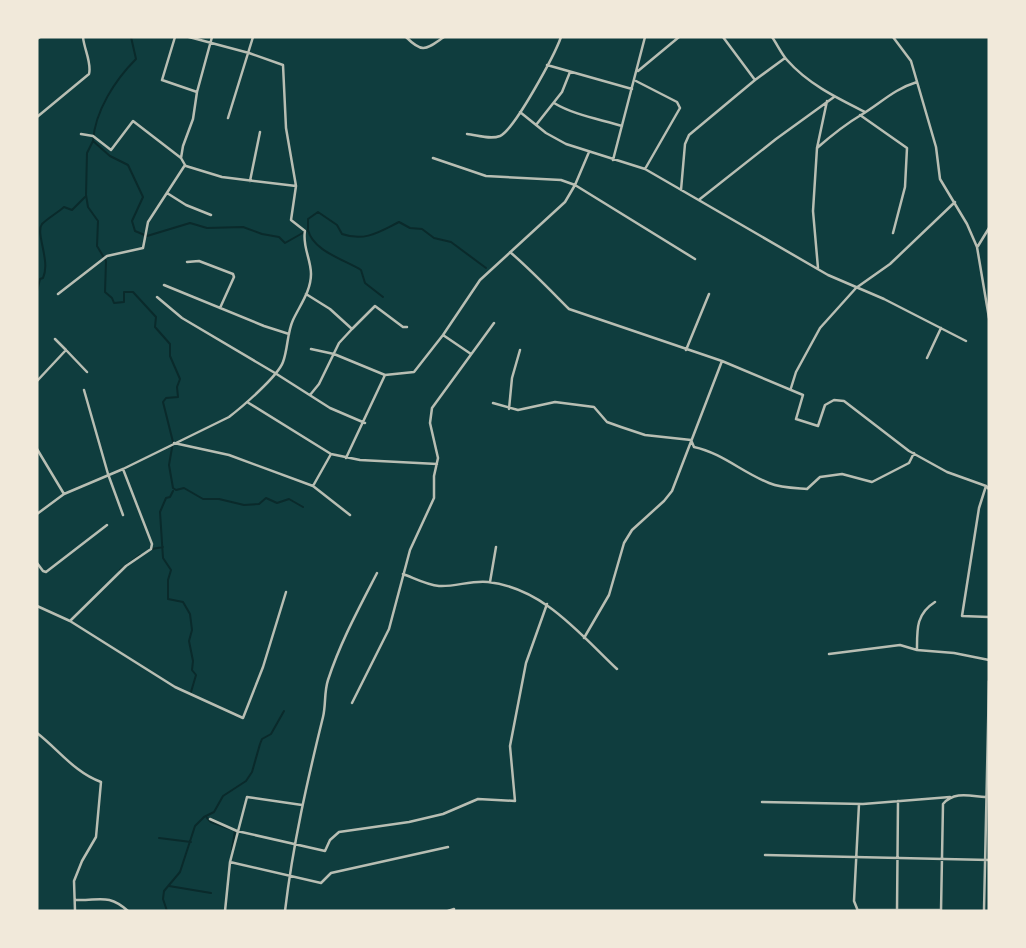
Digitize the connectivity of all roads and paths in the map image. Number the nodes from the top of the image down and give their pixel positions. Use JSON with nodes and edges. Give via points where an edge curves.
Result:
{"nodes":[{"id":1,"x":83,"y":37,"type":"edge"},
{"id":2,"x":175,"y":37,"type":"edge"},
{"id":3,"x":189,"y":37,"type":"edge"},
{"id":4,"x":212,"y":37,"type":"edge"},
{"id":5,"x":253,"y":37,"type":"edge"},
{"id":6,"x":406,"y":37,"type":"edge"},
{"id":7,"x":444,"y":37,"type":"edge"},
{"id":8,"x":561,"y":37,"type":"edge"},
{"id":9,"x":645,"y":37,"type":"edge"},
{"id":10,"x":679,"y":37,"type":"edge"},
{"id":11,"x":723,"y":37,"type":"edge"},
{"id":12,"x":772,"y":37,"type":"edge"},
{"id":13,"x":893,"y":37,"type":"edge"},
{"id":14,"x":211,"y":44,"type":"junction"},
{"id":15,"x":249,"y":52,"type":"junction"},
{"id":16,"x":785,"y":58,"type":"junction"},
{"id":17,"x":547,"y":65,"type":"junction"},
{"id":18,"x":638,"y":71,"type":"junction"},
{"id":19,"x":570,"y":72,"type":"junction"},
{"id":20,"x":635,"y":80,"type":"junction"},
{"id":21,"x":755,"y":80,"type":"junction"},
{"id":22,"x":918,"y":82,"type":"junction"},
{"id":23,"x":632,"y":89,"type":"junction"},
{"id":24,"x":197,"y":92,"type":"junction"},
{"id":25,"x":834,"y":97,"type":"junction"},
{"id":26,"x":827,"y":101,"type":"junction"},
{"id":27,"x":554,"y":103,"type":"junction"},
{"id":28,"x":520,"y":112,"type":"junction"},
{"id":29,"x":865,"y":112,"type":"junction"},
{"id":30,"x":860,"y":115,"type":"junction"},
{"id":31,"x":37,"y":117,"type":"edge"},
{"id":32,"x":228,"y":118,"type":"dead end"},
{"id":33,"x":536,"y":125,"type":"junction"},
{"id":34,"x":622,"y":126,"type":"junction"},
{"id":35,"x":260,"y":132,"type":"dead end"},
{"id":36,"x":80,"y":134,"type":"dead end"},
{"id":37,"x":467,"y":134,"type":"dead end"},
{"id":38,"x":817,"y":148,"type":"junction"},
{"id":39,"x":589,"y":152,"type":"junction"},
{"id":40,"x":181,"y":158,"type":"junction"},
{"id":41,"x":433,"y":158,"type":"dead end"},
{"id":42,"x":613,"y":160,"type":"junction"},
{"id":43,"x":185,"y":165,"type":"junction"},
{"id":44,"x":645,"y":169,"type":"junction"},
{"id":45,"x":250,"y":181,"type":"junction"},
{"id":46,"x":575,"y":185,"type":"junction"},
{"id":47,"x":296,"y":186,"type":"junction"},
{"id":48,"x":681,"y":190,"type":"junction"},
{"id":49,"x":167,"y":193,"type":"junction"},
{"id":50,"x":700,"y":199,"type":"junction"},
{"id":51,"x":955,"y":202,"type":"junction"},
{"id":52,"x":211,"y":215,"type":"dead end"},
{"id":53,"x":989,"y":228,"type":"edge"},
{"id":54,"x":893,"y":233,"type":"dead end"},
{"id":55,"x":977,"y":247,"type":"junction"},
{"id":56,"x":510,"y":252,"type":"junction"},
{"id":57,"x":695,"y":259,"type":"dead end"},
{"id":58,"x":187,"y":262,"type":"dead end"},
{"id":59,"x":818,"y":268,"type":"junction"},
{"id":60,"x":164,"y":285,"type":"dead end"},
{"id":61,"x":856,"y":288,"type":"junction"},
{"id":62,"x":58,"y":294,"type":"dead end"},
{"id":63,"x":306,"y":294,"type":"junction"},
{"id":64,"x":709,"y":294,"type":"dead end"},
{"id":65,"x":157,"y":297,"type":"dead end"},
{"id":66,"x":220,"y":308,"type":"junction"},
{"id":67,"x":989,"y":318,"type":"edge"},
{"id":68,"x":494,"y":323,"type":"dead end"},
{"id":69,"x":407,"y":327,"type":"dead end"},
{"id":70,"x":941,"y":328,"type":"junction"},
{"id":71,"x":352,"y":330,"type":"junction"},
{"id":72,"x":289,"y":334,"type":"junction"},
{"id":73,"x":443,"y":335,"type":"junction"},
{"id":74,"x":55,"y":339,"type":"dead end"},
{"id":75,"x":966,"y":341,"type":"dead end"},
{"id":76,"x":312,"y":349,"type":"dead end"},
{"id":77,"x":66,"y":350,"type":"junction"},
{"id":78,"x":520,"y":350,"type":"dead end"},
{"id":79,"x":686,"y":350,"type":"junction"},
{"id":80,"x":334,"y":354,"type":"junction"},
{"id":81,"x":471,"y":354,"type":"junction"},
{"id":82,"x":927,"y":358,"type":"dead end"},
{"id":83,"x":722,"y":361,"type":"junction"},
{"id":84,"x":87,"y":372,"type":"dead end"},
{"id":85,"x":275,"y":373,"type":"junction"},
{"id":86,"x":385,"y":375,"type":"junction"},
{"id":87,"x":37,"y":381,"type":"edge"},
{"id":88,"x":790,"y":388,"type":"junction"},
{"id":89,"x":84,"y":390,"type":"dead end"},
{"id":90,"x":310,"y":395,"type":"junction"},
{"id":91,"x":247,"y":402,"type":"junction"},
{"id":92,"x":493,"y":403,"type":"dead end"},
{"id":93,"x":509,"y":409,"type":"junction"},
{"id":94,"x":365,"y":423,"type":"junction"},
{"id":95,"x":691,"y":440,"type":"junction"},
{"id":96,"x":174,"y":443,"type":"junction"},
{"id":97,"x":37,"y":449,"type":"edge"},
{"id":98,"x":914,"y":453,"type":"junction"},
{"id":99,"x":331,"y":454,"type":"junction"},
{"id":100,"x":346,"y":458,"type":"junction"},
{"id":101,"x":437,"y":464,"type":"junction"},
{"id":102,"x":123,"y":469,"type":"junction"},
{"id":103,"x":108,"y":474,"type":"junction"},
{"id":104,"x":313,"y":486,"type":"junction"},
{"id":105,"x":988,"y":487,"type":"edge"},
{"id":106,"x":64,"y":494,"type":"junction"},
{"id":107,"x":37,"y":514,"type":"edge"},
{"id":108,"x":123,"y":515,"type":"dead end"},
{"id":109,"x":350,"y":515,"type":"dead end"},
{"id":110,"x":107,"y":525,"type":"dead end"},
{"id":111,"x":496,"y":548,"type":"dead end"},
{"id":112,"x":37,"y":563,"type":"edge"},
{"id":113,"x":377,"y":573,"type":"dead end"},
{"id":114,"x":403,"y":574,"type":"junction"},
{"id":115,"x":490,"y":582,"type":"junction"},
{"id":116,"x":286,"y":592,"type":"dead end"},
{"id":117,"x":935,"y":603,"type":"dead end"},
{"id":118,"x":547,"y":604,"type":"junction"},
{"id":119,"x":37,"y":606,"type":"edge"},
{"id":120,"x":989,"y":617,"type":"edge"},
{"id":121,"x":70,"y":621,"type":"junction"},
{"id":122,"x":584,"y":638,"type":"junction"},
{"id":123,"x":917,"y":650,"type":"junction"},
{"id":124,"x":829,"y":654,"type":"dead end"},
{"id":125,"x":989,"y":660,"type":"edge"},
{"id":126,"x":617,"y":669,"type":"dead end"},
{"id":127,"x":989,"y":681,"type":"edge"},
{"id":128,"x":352,"y":704,"type":"dead end"},
{"id":129,"x":37,"y":733,"type":"edge"},
{"id":130,"x":988,"y":787,"type":"edge"},
{"id":131,"x":950,"y":797,"type":"junction"},
{"id":132,"x":985,"y":797,"type":"junction"},
{"id":133,"x":898,"y":800,"type":"junction"},
{"id":134,"x":762,"y":802,"type":"dead end"},
{"id":135,"x":859,"y":803,"type":"junction"},
{"id":136,"x":302,"y":805,"type":"junction"},
{"id":137,"x":210,"y":819,"type":"dead end"},
{"id":138,"x":237,"y":831,"type":"junction"},
{"id":139,"x":294,"y":843,"type":"junction"},
{"id":140,"x":448,"y":847,"type":"dead end"},
{"id":141,"x":765,"y":855,"type":"dead end"},
{"id":142,"x":855,"y":857,"type":"junction"},
{"id":143,"x":899,"y":858,"type":"junction"},
{"id":144,"x":940,"y":859,"type":"junction"},
{"id":145,"x":987,"y":860,"type":"edge"},
{"id":146,"x":230,"y":862,"type":"junction"},
{"id":147,"x":289,"y":876,"type":"junction"},
{"id":148,"x":76,"y":900,"type":"junction"},
{"id":149,"x":454,"y":909,"type":"dead end"},
{"id":150,"x":75,"y":911,"type":"edge"},
{"id":151,"x":128,"y":911,"type":"edge"},
{"id":152,"x":225,"y":911,"type":"edge"},
{"id":153,"x":285,"y":911,"type":"edge"},
{"id":154,"x":448,"y":911,"type":"edge"},
{"id":155,"x":858,"y":911,"type":"edge"},
{"id":156,"x":897,"y":911,"type":"edge"},
{"id":157,"x":941,"y":911,"type":"edge"},
{"id":158,"x":984,"y":911,"type":"edge"}],
"edges":[{"from":1,"to":31,"type":"street","via":[[89,74]]},
{"from":2,"to":24,"type":"street","via":[[162,80]]},
{"from":3,"to":14,"type":"street"},
{"from":4,"to":14,"type":"street"},
{"from":5,"to":15,"type":"street"},
{"from":6,"to":7,"type":"street","via":[[424,49]]},
{"from":8,"to":17,"type":"street"},
{"from":9,"to":18,"type":"street"},
{"from":10,"to":18,"type":"street"},
{"from":11,"to":21,"type":"street"},
{"from":12,"to":16,"type":"street"},
{"from":13,"to":22,"type":"street","via":[[911,61]]},
{"from":14,"to":15,"type":"street"},
{"from":14,"to":24,"type":"street"},
{"from":15,"to":32,"type":"street"},
{"from":15,"to":47,"type":"street","via":[[283,65],[286,128]]},
{"from":16,"to":21,"type":"street"},
{"from":16,"to":25,"type":"street"},
{"from":17,"to":19,"type":"street"},
{"from":17,"to":28,"type":"street"},
{"from":18,"to":20,"type":"street"},
{"from":19,"to":23,"type":"street"},
{"from":19,"to":27,"type":"street"},
{"from":20,"to":23,"type":"street"},
{"from":20,"to":44,"type":"street","via":[[677,102],[680,108]]},
{"from":21,"to":48,"type":"street","via":[[690,135]]},
{"from":22,"to":29,"type":"street","via":[[894,91]]},
{"from":22,"to":51,"type":"street","via":[[940,179]]},
{"from":23,"to":34,"type":"street"},
{"from":24,"to":40,"type":"street"},
{"from":25,"to":26,"type":"street"},
{"from":25,"to":29,"type":"street"},
{"from":26,"to":38,"type":"street"},
{"from":26,"to":50,"type":"street"},
{"from":27,"to":33,"type":"street"},
{"from":27,"to":34,"type":"street","via":[[570,113]]},
{"from":28,"to":33,"type":"street"},
{"from":28,"to":37,"type":"street","via":[[499,136]]},
{"from":29,"to":30,"type":"street"},
{"from":30,"to":38,"type":"street"},
{"from":30,"to":54,"type":"street","via":[[906,148],[905,187]]},
{"from":33,"to":39,"type":"street"},
{"from":34,"to":42,"type":"street"},
{"from":35,"to":45,"type":"street"},
{"from":36,"to":40,"type":"street","via":[[93,136],[111,150],[133,121]]},
{"from":38,"to":59,"type":"street","via":[[813,211]]},
{"from":39,"to":42,"type":"street"},
{"from":39,"to":46,"type":"street"},
{"from":40,"to":43,"type":"street"},
{"from":41,"to":46,"type":"street","via":[[486,176],[561,180]]},
{"from":42,"to":44,"type":"street"},
{"from":43,"to":45,"type":"street"},
{"from":43,"to":49,"type":"street"},
{"from":44,"to":48,"type":"street"},
{"from":45,"to":47,"type":"street"},
{"from":46,"to":56,"type":"street","via":[[565,202]]},
{"from":46,"to":57,"type":"street"},
{"from":47,"to":63,"type":"street","via":[[291,220],[306,231],[311,272]]},
{"from":48,"to":50,"type":"street"},
{"from":49,"to":52,"type":"street"},
{"from":49,"to":62,"type":"street","via":[[149,222],[143,248],[107,256]]},
{"from":50,"to":59,"type":"street"},
{"from":51,"to":55,"type":"street"},
{"from":51,"to":61,"type":"street","via":[[890,264]]},
{"from":53,"to":55,"type":"street"},
{"from":55,"to":67,"type":"street"},
{"from":56,"to":73,"type":"street","via":[[480,280]]},
{"from":56,"to":79,"type":"street","via":[[569,309]]},
{"from":58,"to":66,"type":"street","via":[[199,261],[233,274]]},
{"from":59,"to":61,"type":"street"},
{"from":60,"to":66,"type":"street"},
{"from":61,"to":70,"type":"street"},
{"from":61,"to":88,"type":"street","via":[[810,343]]},
{"from":63,"to":71,"type":"street"},
{"from":63,"to":72,"type":"street"},
{"from":64,"to":79,"type":"street"},
{"from":65,"to":85,"type":"street","via":[[182,318]]},
{"from":66,"to":72,"type":"street"},
{"from":68,"to":81,"type":"street"},
{"from":69,"to":71,"type":"street","via":[[376,306]]},
{"from":70,"to":75,"type":"street"},
{"from":70,"to":82,"type":"street"},
{"from":71,"to":80,"type":"street"},
{"from":72,"to":85,"type":"street","via":[[283,362]]},
{"from":73,"to":81,"type":"street"},
{"from":73,"to":86,"type":"street","via":[[414,372]]},
{"from":74,"to":77,"type":"street"},
{"from":76,"to":80,"type":"street"},
{"from":77,"to":84,"type":"street"},
{"from":77,"to":87,"type":"street"},
{"from":78,"to":93,"type":"street"},
{"from":79,"to":83,"type":"street"},
{"from":80,"to":86,"type":"street"},
{"from":80,"to":90,"type":"street"},
{"from":81,"to":101,"type":"street","via":[[430,414]]},
{"from":83,"to":88,"type":"street"},
{"from":83,"to":95,"type":"street"},
{"from":85,"to":90,"type":"street"},
{"from":85,"to":91,"type":"street"},
{"from":86,"to":94,"type":"street"},
{"from":88,"to":98,"type":"street","via":[[803,395],[796,419],[818,426],[825,405],[844,401]]},
{"from":89,"to":103,"type":"street"},
{"from":90,"to":94,"type":"street"},
{"from":91,"to":96,"type":"street","via":[[229,417]]},
{"from":91,"to":99,"type":"street"},
{"from":92,"to":93,"type":"street"},
{"from":93,"to":95,"type":"street","via":[[555,402],[582,404],[597,409],[607,422],[645,435]]},
{"from":94,"to":100,"type":"street"},
{"from":95,"to":98,"type":"street","via":[[694,447],[786,488],[807,489],[820,477],[842,474],[872,482],[909,463]]},
{"from":95,"to":122,"type":"street","via":[[672,491],[624,542],[609,595]]},
{"from":96,"to":102,"type":"street"},
{"from":96,"to":104,"type":"street","via":[[229,455]]},
{"from":97,"to":106,"type":"street"},
{"from":98,"to":105,"type":"street"},
{"from":99,"to":100,"type":"street"},
{"from":99,"to":104,"type":"street"},
{"from":100,"to":101,"type":"street"},
{"from":101,"to":114,"type":"street","via":[[434,498]]},
{"from":102,"to":103,"type":"street"},
{"from":102,"to":121,"type":"street","via":[[151,549],[126,566]]},
{"from":103,"to":106,"type":"street"},
{"from":103,"to":108,"type":"street"},
{"from":104,"to":109,"type":"street"},
{"from":105,"to":120,"type":"street","via":[[979,508],[962,616]]},
{"from":106,"to":107,"type":"street"},
{"from":110,"to":112,"type":"street","via":[[46,572]]},
{"from":111,"to":115,"type":"street"},
{"from":113,"to":136,"type":"street","via":[[327,682]]},
{"from":114,"to":115,"type":"street","via":[[440,586]]},
{"from":114,"to":128,"type":"street","via":[[389,629]]},
{"from":115,"to":118,"type":"street"},
{"from":116,"to":121,"type":"street","via":[[243,718],[175,687]]},
{"from":117,"to":123,"type":"street","via":[[918,620]]},
{"from":118,"to":122,"type":"street"},
{"from":118,"to":139,"type":"street","via":[[526,663],[510,746],[516,801],[478,799],[410,822],[339,832],[325,850]]},
{"from":119,"to":121,"type":"street"},
{"from":122,"to":126,"type":"street"},
{"from":123,"to":124,"type":"street","via":[[900,645]]},
{"from":123,"to":125,"type":"street"},
{"from":127,"to":130,"type":"street"},
{"from":129,"to":148,"type":"street","via":[[90,779],[101,782],[96,837],[74,881]]},
{"from":130,"to":132,"type":"street"},
{"from":131,"to":132,"type":"street"},
{"from":131,"to":133,"type":"street"},
{"from":131,"to":144,"type":"street","via":[[943,804]]},
{"from":132,"to":145,"type":"street"},
{"from":133,"to":135,"type":"street"},
{"from":133,"to":143,"type":"street"},
{"from":134,"to":135,"type":"street"},
{"from":135,"to":142,"type":"street"},
{"from":136,"to":138,"type":"street","via":[[249,796]]},
{"from":136,"to":139,"type":"street"},
{"from":137,"to":138,"type":"street"},
{"from":138,"to":139,"type":"street"},
{"from":138,"to":146,"type":"street"},
{"from":139,"to":147,"type":"street"},
{"from":140,"to":147,"type":"street","via":[[331,873],[321,883]]},
{"from":141,"to":142,"type":"street"},
{"from":142,"to":143,"type":"street"},
{"from":142,"to":155,"type":"street"},
{"from":143,"to":144,"type":"street"},
{"from":143,"to":156,"type":"street"},
{"from":144,"to":145,"type":"street"},
{"from":144,"to":157,"type":"street"},
{"from":145,"to":158,"type":"street"},
{"from":146,"to":147,"type":"street"},
{"from":146,"to":152,"type":"street"},
{"from":147,"to":153,"type":"street"},
{"from":148,"to":150,"type":"street"},
{"from":148,"to":151,"type":"street","via":[[118,902]]},
{"from":149,"to":154,"type":"street"},
{"from":155,"to":156,"type":"street"},
{"from":156,"to":157,"type":"street"}]}
